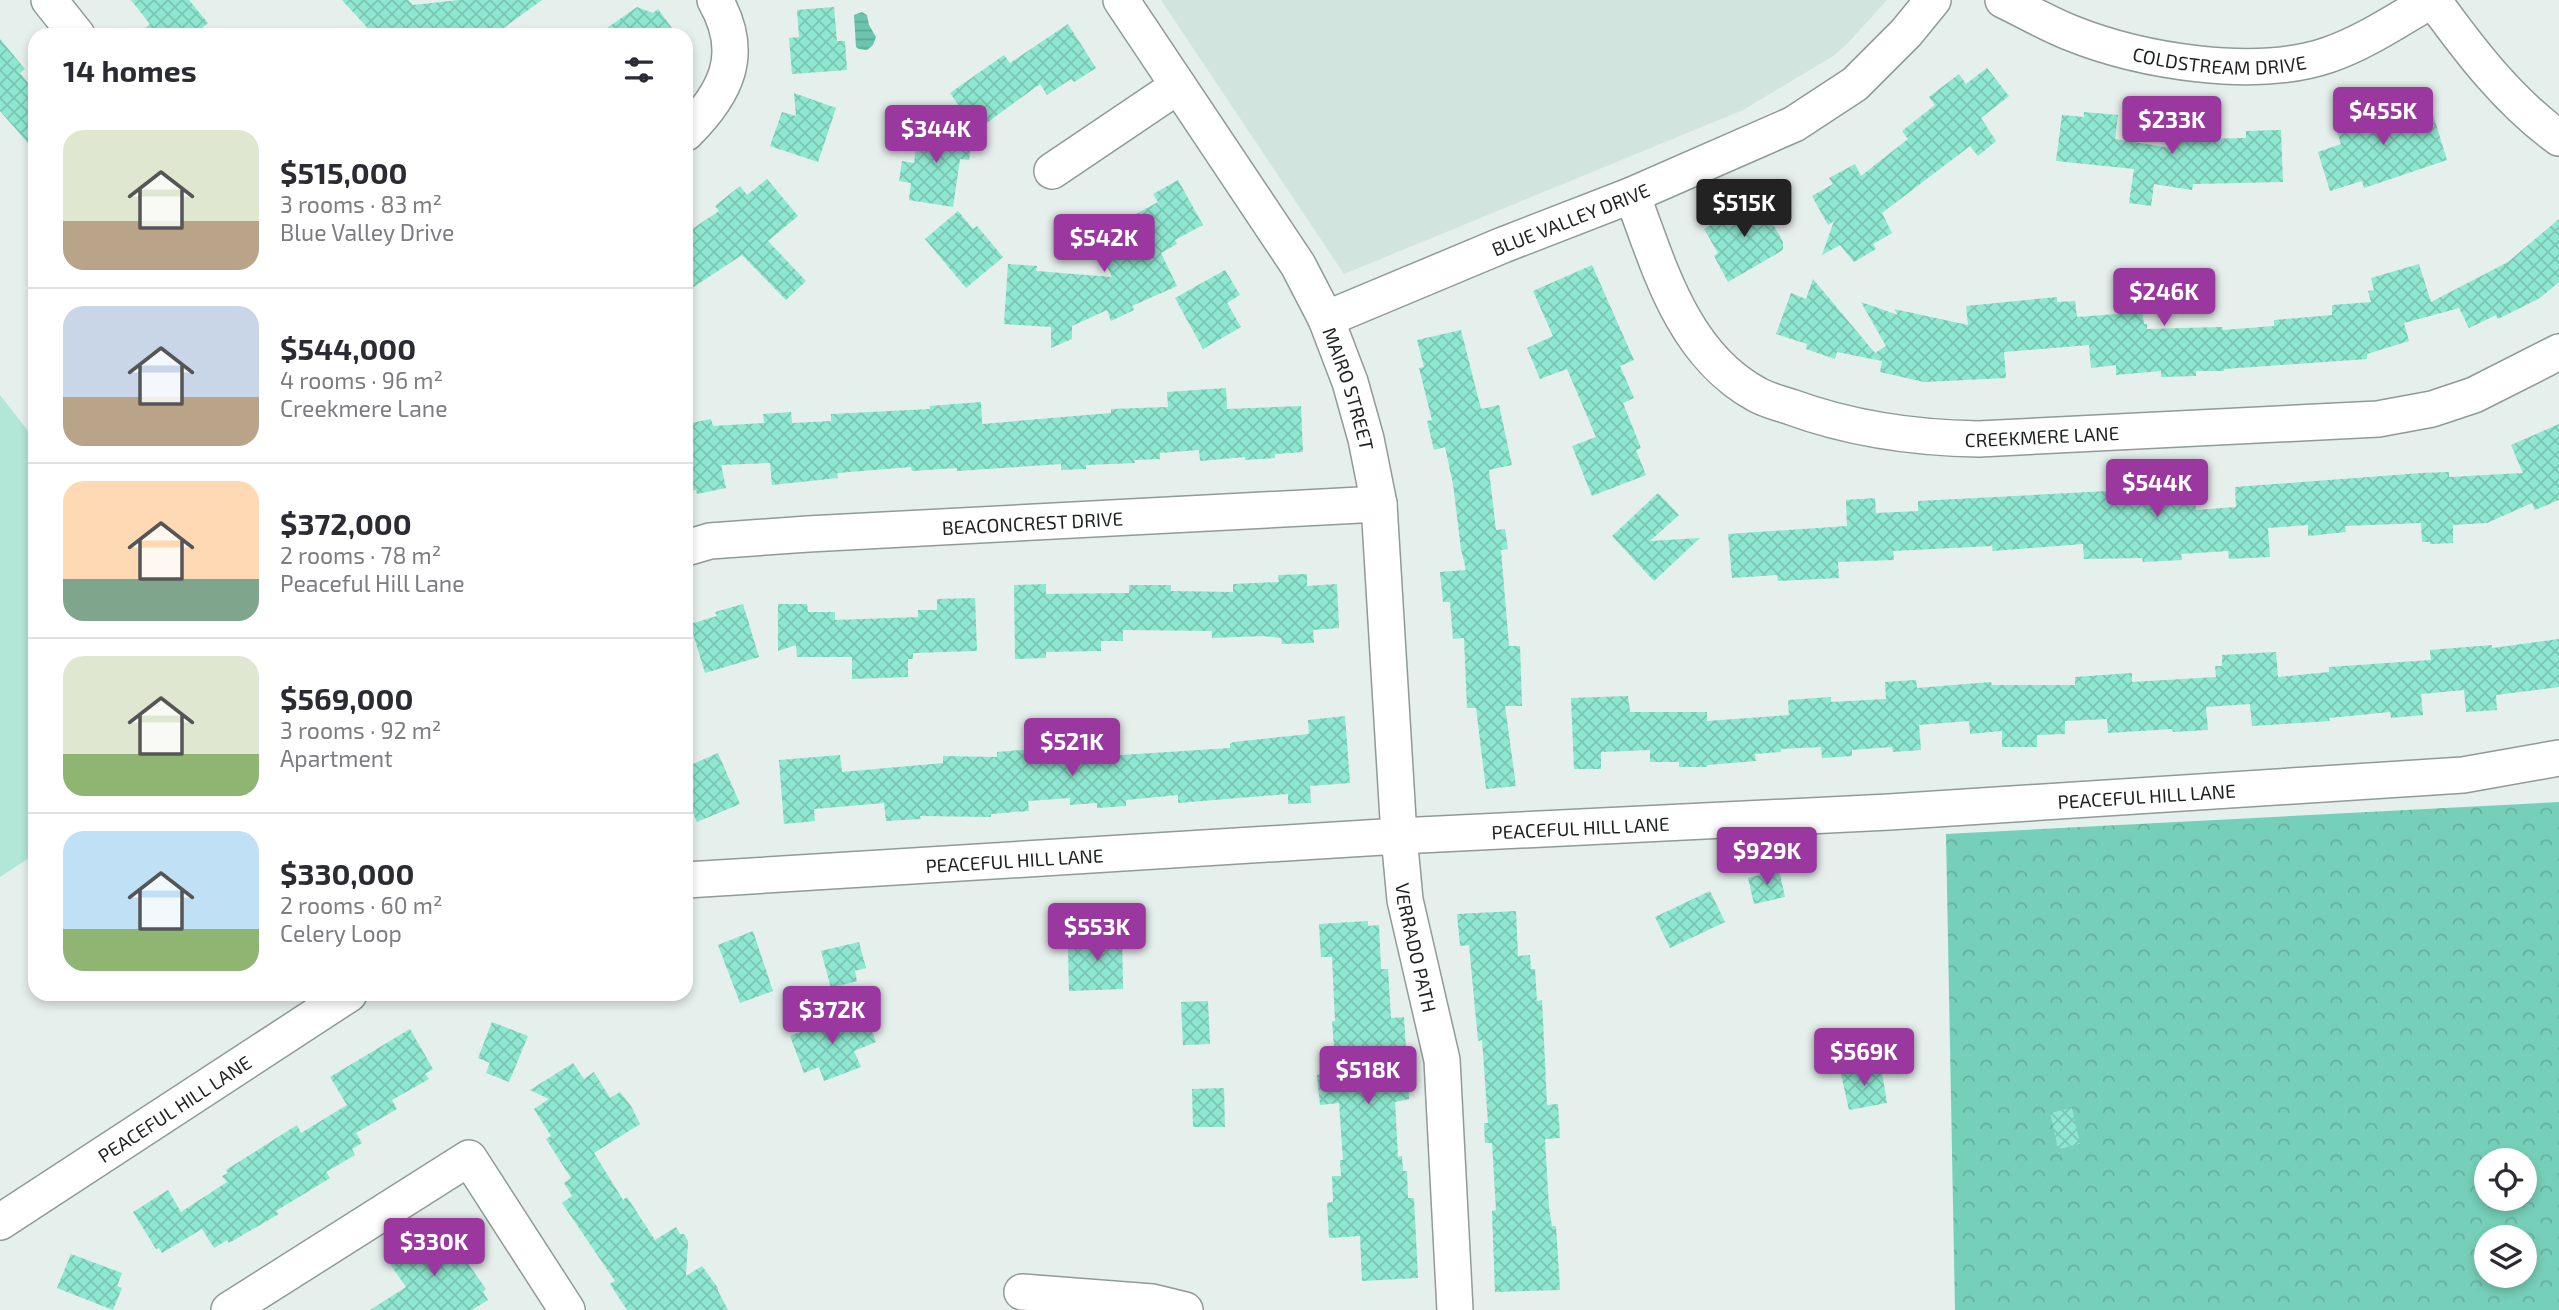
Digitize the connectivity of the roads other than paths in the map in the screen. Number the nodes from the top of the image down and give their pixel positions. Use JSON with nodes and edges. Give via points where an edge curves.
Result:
{"nodes":[{"id":1,"x":49,"y":0,"type":"edge"},
{"id":2,"x":715,"y":0,"type":"edge"},
{"id":3,"x":1121,"y":0,"type":"edge"},
{"id":4,"x":1933,"y":0,"type":"edge"},
{"id":5,"x":2003,"y":0,"type":"edge"},
{"id":6,"x":2433,"y":0,"type":"edge"},
{"id":7,"x":72,"y":28,"type":"edge"},
{"id":8,"x":1178,"y":86,"type":"junction"},
{"id":9,"x":693,"y":126,"type":"edge"},
{"id":10,"x":2559,"y":138,"type":"edge"},
{"id":11,"x":1052,"y":171,"type":"dead end"},
{"id":12,"x":1632,"y":195,"type":"junction"},
{"id":13,"x":1326,"y":319,"type":"junction"},
{"id":14,"x":2559,"y":352,"type":"edge"},
{"id":15,"x":1379,"y":504,"type":"junction"},
{"id":16,"x":693,"y":546,"type":"edge"},
{"id":17,"x":2559,"y":758,"type":"edge"},
{"id":18,"x":1399,"y":836,"type":"junction"},
{"id":19,"x":693,"y":880,"type":"edge"},
{"id":20,"x":338,"y":1001,"type":"edge"},
{"id":21,"x":0,"y":1222,"type":"edge"},
{"id":22,"x":1022,"y":1292,"type":"dead end"},
{"id":23,"x":229,"y":1310,"type":"edge"},
{"id":24,"x":567,"y":1310,"type":"edge"},
{"id":25,"x":1185,"y":1310,"type":"edge"},
{"id":26,"x":1455,"y":1310,"type":"edge"}],
"edges":[{"from":1,"to":7,"type":"street"},
{"from":2,"to":9,"type":"street","via":[[727,32],[730,58],[724,84]]},
{"from":3,"to":8,"type":"street","name":"MAIRO STREET"},
{"from":4,"to":12,"type":"street","name":"BLUE VALLEY DRIVE","via":[[1863,76],[1825,105],[1794,124]]},
{"from":5,"to":6,"type":"street","name":"COLDSTREAM DRIVE","via":[[2104,46],[2204,65],[2256,65],[2328,55]]},
{"from":6,"to":10,"type":"street","via":[[2503,88]]},
{"from":8,"to":11,"type":"street"},
{"from":8,"to":13,"type":"street","name":"MAIRO STREET","via":[[1274,226]]},
{"from":12,"to":13,"type":"street","name":"BLUE VALLEY DRIVE"},
{"from":12,"to":14,"type":"street","name":"CREEKMERE LANE","via":[[1667,285],[1706,352],[1757,395],[1853,425],[1933,438],[1993,438],[2378,419],[2474,395]]},
{"from":13,"to":15,"type":"street","name":"MAIRO STREET","via":[[1350,382]]},
{"from":15,"to":16,"type":"street","name":"BEACONCREST DRIVE","via":[[796,535]]},
{"from":15,"to":18,"type":"street","name":"MAIRO STREET"},
{"from":17,"to":18,"type":"street","name":"PEACEFUL HILL LANE","via":[[2463,775],[1889,812]]},
{"from":18,"to":19,"type":"street","name":"PEACEFUL HILL LANE"},
{"from":18,"to":26,"type":"street","name":"VERRADO PATH","via":[[1405,900],[1442,1060]]},
{"from":20,"to":21,"type":"street","name":"PEACEFUL HILL LANE"},
{"from":22,"to":25,"type":"street","via":[[1152,1302]]},
{"from":23,"to":24,"type":"street","via":[[469,1158]]}]}
